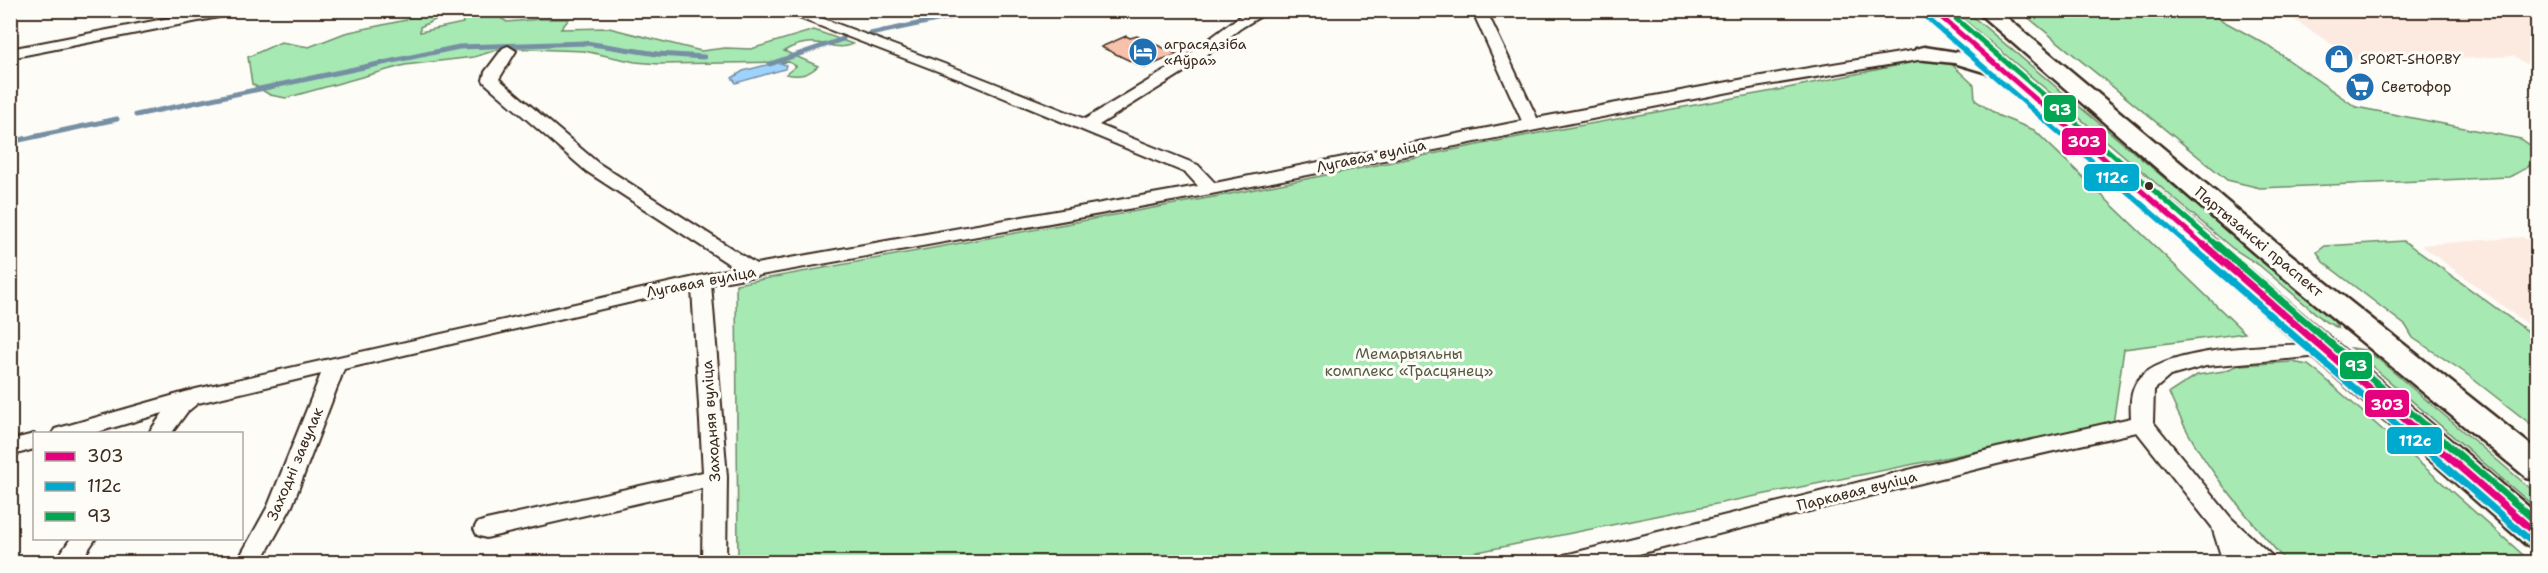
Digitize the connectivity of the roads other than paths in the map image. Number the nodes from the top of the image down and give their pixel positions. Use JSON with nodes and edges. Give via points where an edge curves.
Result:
{"nodes":[{"id":1,"x":234,"y":10,"type":"edge"},
{"id":2,"x":785,"y":10,"type":"edge"},
{"id":3,"x":1264,"y":10,"type":"edge"},
{"id":4,"x":1479,"y":10,"type":"edge"},
{"id":5,"x":1932,"y":10,"type":"edge"},
{"id":6,"x":1985,"y":10,"type":"edge"},
{"id":7,"x":1952,"y":28,"type":"junction"},
{"id":8,"x":508,"y":51,"type":"dead end"},
{"id":9,"x":10,"y":54,"type":"edge"},
{"id":10,"x":1924,"y":54,"type":"junction"},
{"id":11,"x":2008,"y":76,"type":"junction"},
{"id":12,"x":1532,"y":124,"type":"junction"},
{"id":13,"x":1087,"y":125,"type":"junction"},
{"id":14,"x":1211,"y":189,"type":"junction"},
{"id":15,"x":753,"y":272,"type":"junction"},
{"id":16,"x":701,"y":280,"type":"junction"},
{"id":17,"x":2376,"y":339,"type":"junction"},
{"id":18,"x":2322,"y":347,"type":"junction"},
{"id":19,"x":336,"y":363,"type":"junction"},
{"id":20,"x":196,"y":396,"type":"junction"},
{"id":21,"x":2142,"y":423,"type":"junction"},
{"id":22,"x":70,"y":432,"type":"edge"},
{"id":23,"x":160,"y":432,"type":"edge"},
{"id":24,"x":33,"y":441,"type":"edge"},
{"id":25,"x":10,"y":448,"type":"edge"},
{"id":26,"x":2538,"y":469,"type":"edge"},
{"id":27,"x":715,"y":477,"type":"junction"},
{"id":28,"x":2223,"y":524,"type":"junction"},
{"id":29,"x":486,"y":529,"type":"dead end"},
{"id":30,"x":2538,"y":536,"type":"edge"},
{"id":31,"x":83,"y":540,"type":"edge"},
{"id":32,"x":67,"y":562,"type":"edge"},
{"id":33,"x":249,"y":562,"type":"edge"},
{"id":34,"x":714,"y":562,"type":"edge"},
{"id":35,"x":1573,"y":562,"type":"edge"},
{"id":36,"x":2235,"y":562,"type":"edge"},
{"id":37,"x":2262,"y":562,"type":"edge"}],
"edges":[{"from":1,"to":9,"type":"street"},
{"from":2,"to":13,"type":"street"},
{"from":3,"to":13,"type":"street","via":[[1234,25],[1174,72]]},
{"from":4,"to":12,"type":"street"},
{"from":5,"to":7,"type":"highway"},
{"from":6,"to":17,"type":"highway","name":"Партызанскі праспект"},
{"from":7,"to":10,"type":"highway","via":[[1941,45]]},
{"from":7,"to":11,"type":"highway"},
{"from":8,"to":15,"type":"street","via":[[492,80],[526,113],[592,167]]},
{"from":10,"to":11,"type":"highway","via":[[1957,57]]},
{"from":10,"to":12,"type":"street","name":"Лугавая вуліца"},
{"from":11,"to":18,"type":"highway"},
{"from":12,"to":14,"type":"street","name":"Лугавая вуліца"},
{"from":13,"to":14,"type":"street","via":[[1192,169]]},
{"from":14,"to":15,"type":"street","name":"Лугавая вуліца"},
{"from":15,"to":16,"type":"street","name":"Лугавая вуліца"},
{"from":16,"to":19,"type":"street","name":"Лугавая вуліца"},
{"from":16,"to":27,"type":"street","name":"Заходняя вуліца"},
{"from":17,"to":18,"type":"highway"},
{"from":17,"to":26,"type":"highway","name":"Партызанскі праспект"},
{"from":18,"to":21,"type":"street","via":[[2203,360],[2160,371],[2148,381],[2140,398]]},
{"from":18,"to":30,"type":"highway"},
{"from":19,"to":20,"type":"street","name":"Лугавая вуліца"},
{"from":19,"to":33,"type":"street","name":"Заходні завулак","via":[[280,506]]},
{"from":20,"to":22,"type":"street","name":"Лугавая вуліца"},
{"from":20,"to":23,"type":"street","via":[[179,407]]},
{"from":21,"to":28,"type":"street"},
{"from":21,"to":35,"type":"street","name":"Паркавая вуліца"},
{"from":24,"to":25,"type":"street"},
{"from":27,"to":29,"type":"street"},
{"from":27,"to":34,"type":"street","name":"Заходняя вуліца"},
{"from":28,"to":36,"type":"street"},
{"from":28,"to":37,"type":"street"},
{"from":31,"to":32,"type":"street"}]}
